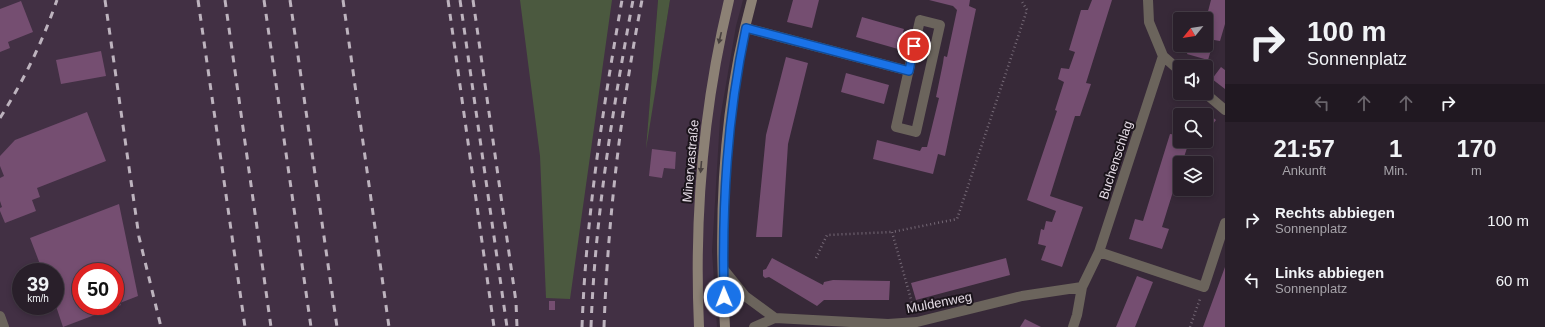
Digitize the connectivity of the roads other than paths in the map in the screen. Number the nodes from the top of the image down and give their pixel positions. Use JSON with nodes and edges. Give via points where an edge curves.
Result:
{"nodes":[{"id":1,"x":729,"y":0,"type":"edge"},
{"id":2,"x":752,"y":0,"type":"edge"},
{"id":3,"x":1148,"y":0,"type":"edge"},
{"id":4,"x":746,"y":28,"type":"junction"},
{"id":5,"x":1163,"y":56,"type":"junction"},
{"id":6,"x":1173,"y":65,"type":"edge"},
{"id":7,"x":909,"y":71,"type":"junction"},
{"id":8,"x":1213,"y":99,"type":"edge"},
{"id":9,"x":1225,"y":110,"type":"edge"},
{"id":10,"x":1225,"y":222,"type":"edge"},
{"id":11,"x":1099,"y":252,"type":"junction"},
{"id":12,"x":724,"y":270,"type":"junction"},
{"id":13,"x":1082,"y":287,"type":"junction"},
{"id":14,"x":0,"y":316,"type":"edge"},
{"id":15,"x":775,"y":318,"type":"junction"},
{"id":16,"x":4,"y":327,"type":"edge"},
{"id":17,"x":699,"y":327,"type":"edge"},
{"id":18,"x":725,"y":327,"type":"edge"},
{"id":19,"x":754,"y":327,"type":"edge"},
{"id":20,"x":1073,"y":327,"type":"edge"}],
"edges":[{"from":1,"to":17,"type":"main road","name":"Minervastraße","one_way":true,"via":[[714,68],[703,150],[698,227]]},
{"from":2,"to":4,"type":"main road"},
{"from":3,"to":5,"type":"street","via":[[1149,22]]},
{"from":4,"to":7,"type":"street"},
{"from":4,"to":12,"type":"main road","via":[[727,146]]},
{"from":5,"to":6,"type":"street"},
{"from":5,"to":11,"type":"street","name":"Buchenschlag"},
{"from":7,"to":7,"type":"street","via":[[920,20],[940,25],[916,132],[896,127]]},
{"from":8,"to":9,"type":"street"},
{"from":10,"to":11,"type":"street","via":[[1204,287]]},
{"from":11,"to":13,"type":"street","name":"Buchenschlag"},
{"from":12,"to":15,"type":"street","via":[[746,296]]},
{"from":12,"to":18,"type":"main road"},
{"from":13,"to":15,"type":"street","name":"Muldenweg","via":[[1022,296],[917,322],[888,324]]},
{"from":13,"to":20,"type":"street","name":"Buchenschlag"},
{"from":14,"to":16,"type":"street"},
{"from":15,"to":19,"type":"street","name":"Muldenweg"}]}
